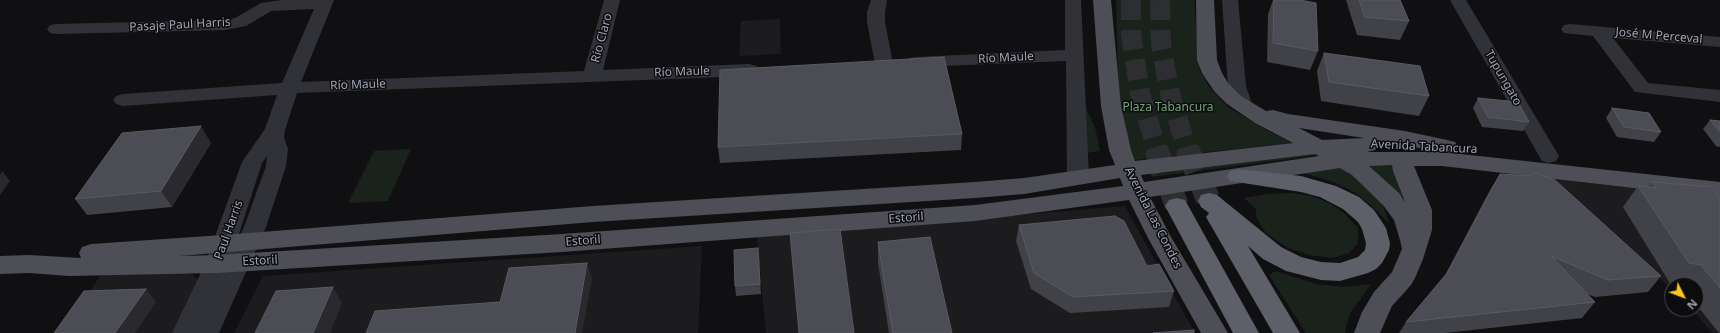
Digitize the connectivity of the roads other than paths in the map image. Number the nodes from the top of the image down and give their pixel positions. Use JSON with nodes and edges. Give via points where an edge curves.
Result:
{"nodes":[{"id":1,"x":612,"y":0,"type":"edge"},
{"id":2,"x":879,"y":0,"type":"edge"},
{"id":3,"x":1073,"y":0,"type":"edge"},
{"id":4,"x":1102,"y":0,"type":"edge"},
{"id":5,"x":1205,"y":0,"type":"edge"},
{"id":6,"x":1230,"y":0,"type":"edge"},
{"id":7,"x":1458,"y":0,"type":"edge"},
{"id":8,"x":326,"y":2,"type":"edge"},
{"id":9,"x":1570,"y":29,"type":"dead end"},
{"id":10,"x":56,"y":30,"type":"dead end"},
{"id":11,"x":1598,"y":31,"type":"junction"},
{"id":12,"x":1720,"y":42,"type":"edge"},
{"id":13,"x":1075,"y":55,"type":"junction"},
{"id":14,"x":766,"y":69,"type":"edge"},
{"id":15,"x":592,"y":76,"type":"junction"},
{"id":16,"x":289,"y":88,"type":"junction"},
{"id":17,"x":1720,"y":96,"type":"edge"},
{"id":18,"x":123,"y":100,"type":"dead end"},
{"id":19,"x":1242,"y":104,"type":"junction"},
{"id":20,"x":1316,"y":147,"type":"junction"},
{"id":21,"x":1447,"y":147,"type":"junction"},
{"id":22,"x":1549,"y":156,"type":"junction"},
{"id":23,"x":1401,"y":158,"type":"junction"},
{"id":24,"x":1344,"y":160,"type":"junction"},
{"id":25,"x":1238,"y":176,"type":"junction"},
{"id":26,"x":1720,"y":176,"type":"edge"},
{"id":27,"x":1078,"y":177,"type":"junction"},
{"id":28,"x":1132,"y":180,"type":"junction"},
{"id":29,"x":1720,"y":190,"type":"edge"},
{"id":30,"x":1177,"y":206,"type":"tunnel mouth"},
{"id":31,"x":1414,"y":249,"type":"junction"},
{"id":32,"x":232,"y":253,"type":"junction"},
{"id":33,"x":0,"y":265,"type":"edge"},
{"id":34,"x":185,"y":333,"type":"edge"},
{"id":35,"x":206,"y":333,"type":"edge"},
{"id":36,"x":1215,"y":333,"type":"edge"},
{"id":37,"x":1246,"y":333,"type":"edge"},
{"id":38,"x":1287,"y":333,"type":"edge"},
{"id":39,"x":1367,"y":333,"type":"edge"}],
"edges":[{"from":1,"to":15,"type":"street","name":"Río Claro"},
{"from":2,"to":13,"type":"street","name":"Río Maule","via":[[876,12],[877,64]]},
{"from":3,"to":13,"type":"street"},
{"from":4,"to":28,"type":"main road","name":"Avenida Las Condes","via":[[1111,106],[1120,150]]},
{"from":5,"to":19,"type":"main road","via":[[1209,66],[1221,87]]},
{"from":6,"to":19,"type":"street","via":[[1237,86]]},
{"from":7,"to":22,"type":"street","name":"Tupungato"},
{"from":8,"to":10,"type":"street","name":"Pasaje Paul Harris","via":[[267,7],[240,22],[225,25]]},
{"from":8,"to":16,"type":"street","name":"Paul Harris"},
{"from":9,"to":11,"type":"street","name":"José M Perceval"},
{"from":11,"to":12,"type":"street","name":"José M Perceval"},
{"from":11,"to":17,"type":"street","name":"José M Perceval","via":[[1642,88]]},
{"from":13,"to":27,"type":"street"},
{"from":14,"to":15,"type":"street","name":"Río Maule"},
{"from":15,"to":16,"type":"street","name":"Río Maule"},
{"from":16,"to":18,"type":"street"},
{"from":16,"to":32,"type":"street","name":"Paul Harris","via":[[275,130],[274,137],[278,149],[276,166]]},
{"from":19,"to":20,"type":"main road"},
{"from":19,"to":21,"type":"main road","via":[[1287,120]]},
{"from":20,"to":21,"type":"main road","name":"Avenida Tabancura","via":[[1404,144]]},
{"from":20,"to":24,"type":"main road"},
{"from":20,"to":28,"type":"main road","name":"Avenida Tabancura"},
{"from":21,"to":22,"type":"main road","name":"Avenida Tabancura"},
{"from":22,"to":26,"type":"main road","name":"Avenida Tabancura"},
{"from":23,"to":24,"type":"main road","name":"Avenida Tabancura"},
{"from":23,"to":29,"type":"main road","name":"Avenida Tabancura","via":[[1468,161]]},
{"from":23,"to":31,"type":"main road","via":[[1420,210],[1420,230]]},
{"from":24,"to":25,"type":"main road","name":"Avenida Tabancura"},
{"from":24,"to":31,"type":"main road","via":[[1391,199],[1405,219]]},
{"from":25,"to":28,"type":"main road","name":"Avenida Tabancura"},
{"from":25,"to":38,"type":"highway","via":[[1287,181],[1316,187],[1340,196],[1360,210],[1374,228],[1378,243],[1373,257],[1367,263],[1340,272],[1321,271],[1295,265],[1272,253],[1208,200]]},
{"from":27,"to":28,"type":"main road","name":"Estoril"},
{"from":27,"to":32,"type":"main road","name":"Estoril","via":[[1024,186],[968,191],[593,214]]},
{"from":28,"to":32,"type":"main road","name":"Estoril","via":[[975,213],[562,243]]},
{"from":28,"to":36,"type":"main road","name":"Avenida Las Condes","via":[[1160,238]]},
{"from":30,"to":37,"type":"highway"},
{"from":31,"to":39,"type":"main road","via":[[1408,268],[1375,312]]},
{"from":32,"to":33,"type":"main road","name":"Estoril","via":[[69,267]]},
{"from":32,"to":34,"type":"street","name":"Paul Harris"},
{"from":32,"to":35,"type":"street","name":"Paul Harris"}]}
